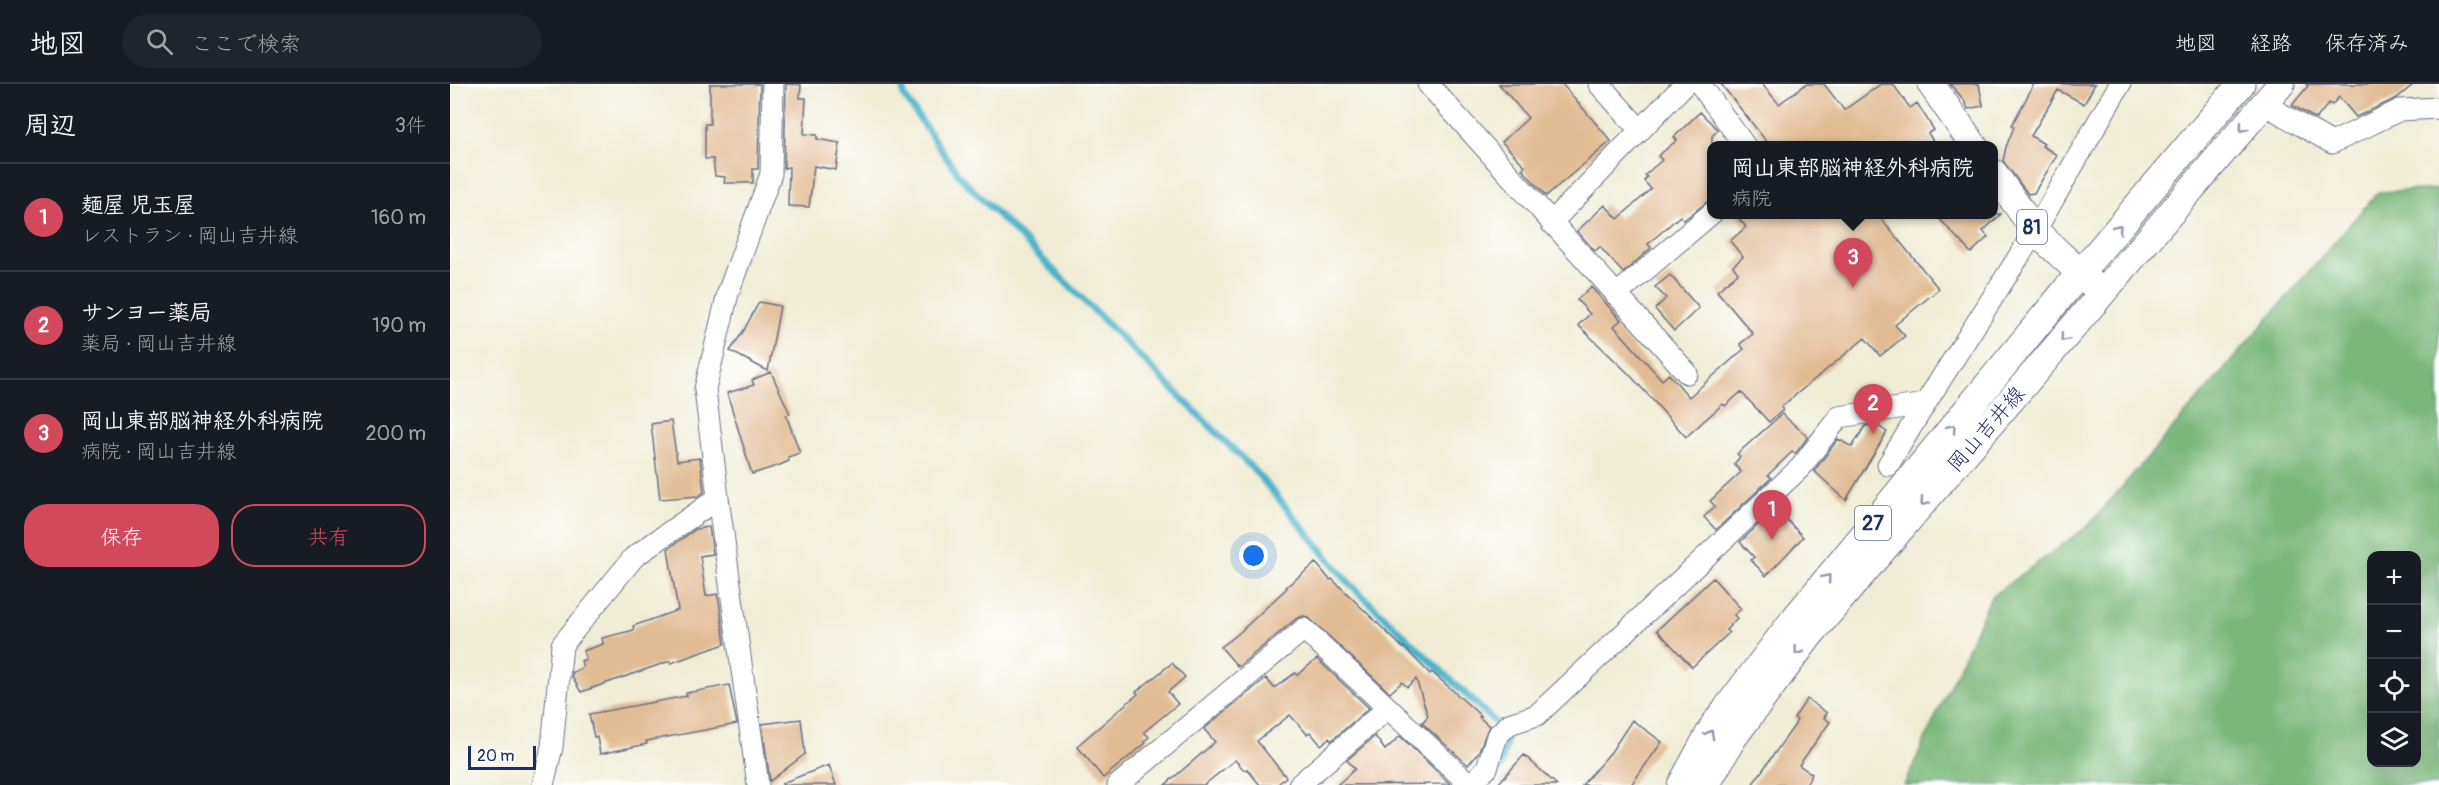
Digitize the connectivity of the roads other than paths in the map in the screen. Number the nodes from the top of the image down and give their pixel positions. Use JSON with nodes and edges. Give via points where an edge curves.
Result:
{"nodes":[{"id":1,"x":773,"y":84,"type":"edge"},
{"id":2,"x":1428,"y":84,"type":"edge"},
{"id":3,"x":1599,"y":84,"type":"edge"},
{"id":4,"x":1685,"y":84,"type":"edge"},
{"id":5,"x":1700,"y":84,"type":"edge"},
{"id":6,"x":1931,"y":84,"type":"edge"},
{"id":7,"x":2120,"y":84,"type":"edge"},
{"id":8,"x":2241,"y":84,"type":"edge"},
{"id":9,"x":2273,"y":94,"type":"edge"},
{"id":10,"x":2439,"y":108,"type":"edge"},
{"id":11,"x":1640,"y":130,"type":"junction"},
{"id":12,"x":1741,"y":141,"type":"edge"},
{"id":13,"x":1971,"y":141,"type":"edge"},
{"id":14,"x":1998,"y":179,"type":"edge"},
{"id":15,"x":1707,"y":217,"type":"edge"},
{"id":16,"x":1551,"y":223,"type":"junction"},
{"id":17,"x":2035,"y":231,"type":"junction"},
{"id":18,"x":2080,"y":273,"type":"junction"},
{"id":19,"x":2102,"y":293,"type":"junction"},
{"id":20,"x":1616,"y":295,"type":"junction"},
{"id":21,"x":1687,"y":373,"type":"dead end"},
{"id":22,"x":1925,"y":404,"type":"junction"},
{"id":23,"x":1888,"y":465,"type":"dead end"},
{"id":24,"x":718,"y":498,"type":"junction"},
{"id":25,"x":1388,"y":708,"type":"junction"},
{"id":26,"x":754,"y":784,"type":"edge"},
{"id":27,"x":543,"y":785,"type":"edge"},
{"id":28,"x":1118,"y":785,"type":"edge"},
{"id":29,"x":1299,"y":785,"type":"edge"},
{"id":30,"x":1470,"y":785,"type":"edge"},
{"id":31,"x":1682,"y":785,"type":"edge"},
{"id":32,"x":1706,"y":785,"type":"edge"}],
"edges":[{"from":1,"to":24,"type":"street","via":[[771,174],[728,293],[705,389]]},
{"from":2,"to":16,"type":"street"},
{"from":3,"to":11,"type":"street"},
{"from":4,"to":11,"type":"street"},
{"from":5,"to":12,"type":"street"},
{"from":6,"to":13,"type":"main road"},
{"from":7,"to":17,"type":"street"},
{"from":18,"to":8,"type":"main road","name":"岡山吉井線","number":"27","one_way":true},
{"from":9,"to":10,"type":"street","via":[[2332,143],[2400,111]]},
{"from":9,"to":19,"type":"main road","name":"岡山吉井線","number":"27","one_way":true},
{"from":11,"to":16,"type":"street"},
{"from":14,"to":17,"type":"main road","number":"81"},
{"from":15,"to":20,"type":"street"},
{"from":16,"to":20,"type":"street"},
{"from":17,"to":18,"type":"main road","number":"81"},
{"from":17,"to":22,"type":"street"},
{"from":18,"to":19,"type":"main road","number":"81"},
{"from":31,"to":18,"type":"main road","name":"岡山吉井線","number":"27","one_way":true,"via":[[1714,725],[1795,618]]},
{"from":19,"to":32,"type":"main road","name":"岡山吉井線","number":"27","one_way":true,"via":[[1810,635],[1733,738]]},
{"from":20,"to":21,"type":"street"},
{"from":22,"to":23,"type":"street"},
{"from":22,"to":30,"type":"street","via":[[1839,417],[1801,467],[1537,715],[1509,724],[1497,736],[1487,768]]},
{"from":24,"to":26,"type":"street"},
{"from":24,"to":27,"type":"street","via":[[634,557],[562,645],[552,747]]},
{"from":25,"to":28,"type":"street","via":[[1304,629]]},
{"from":25,"to":29,"type":"street"},
{"from":25,"to":30,"type":"street"}]}
